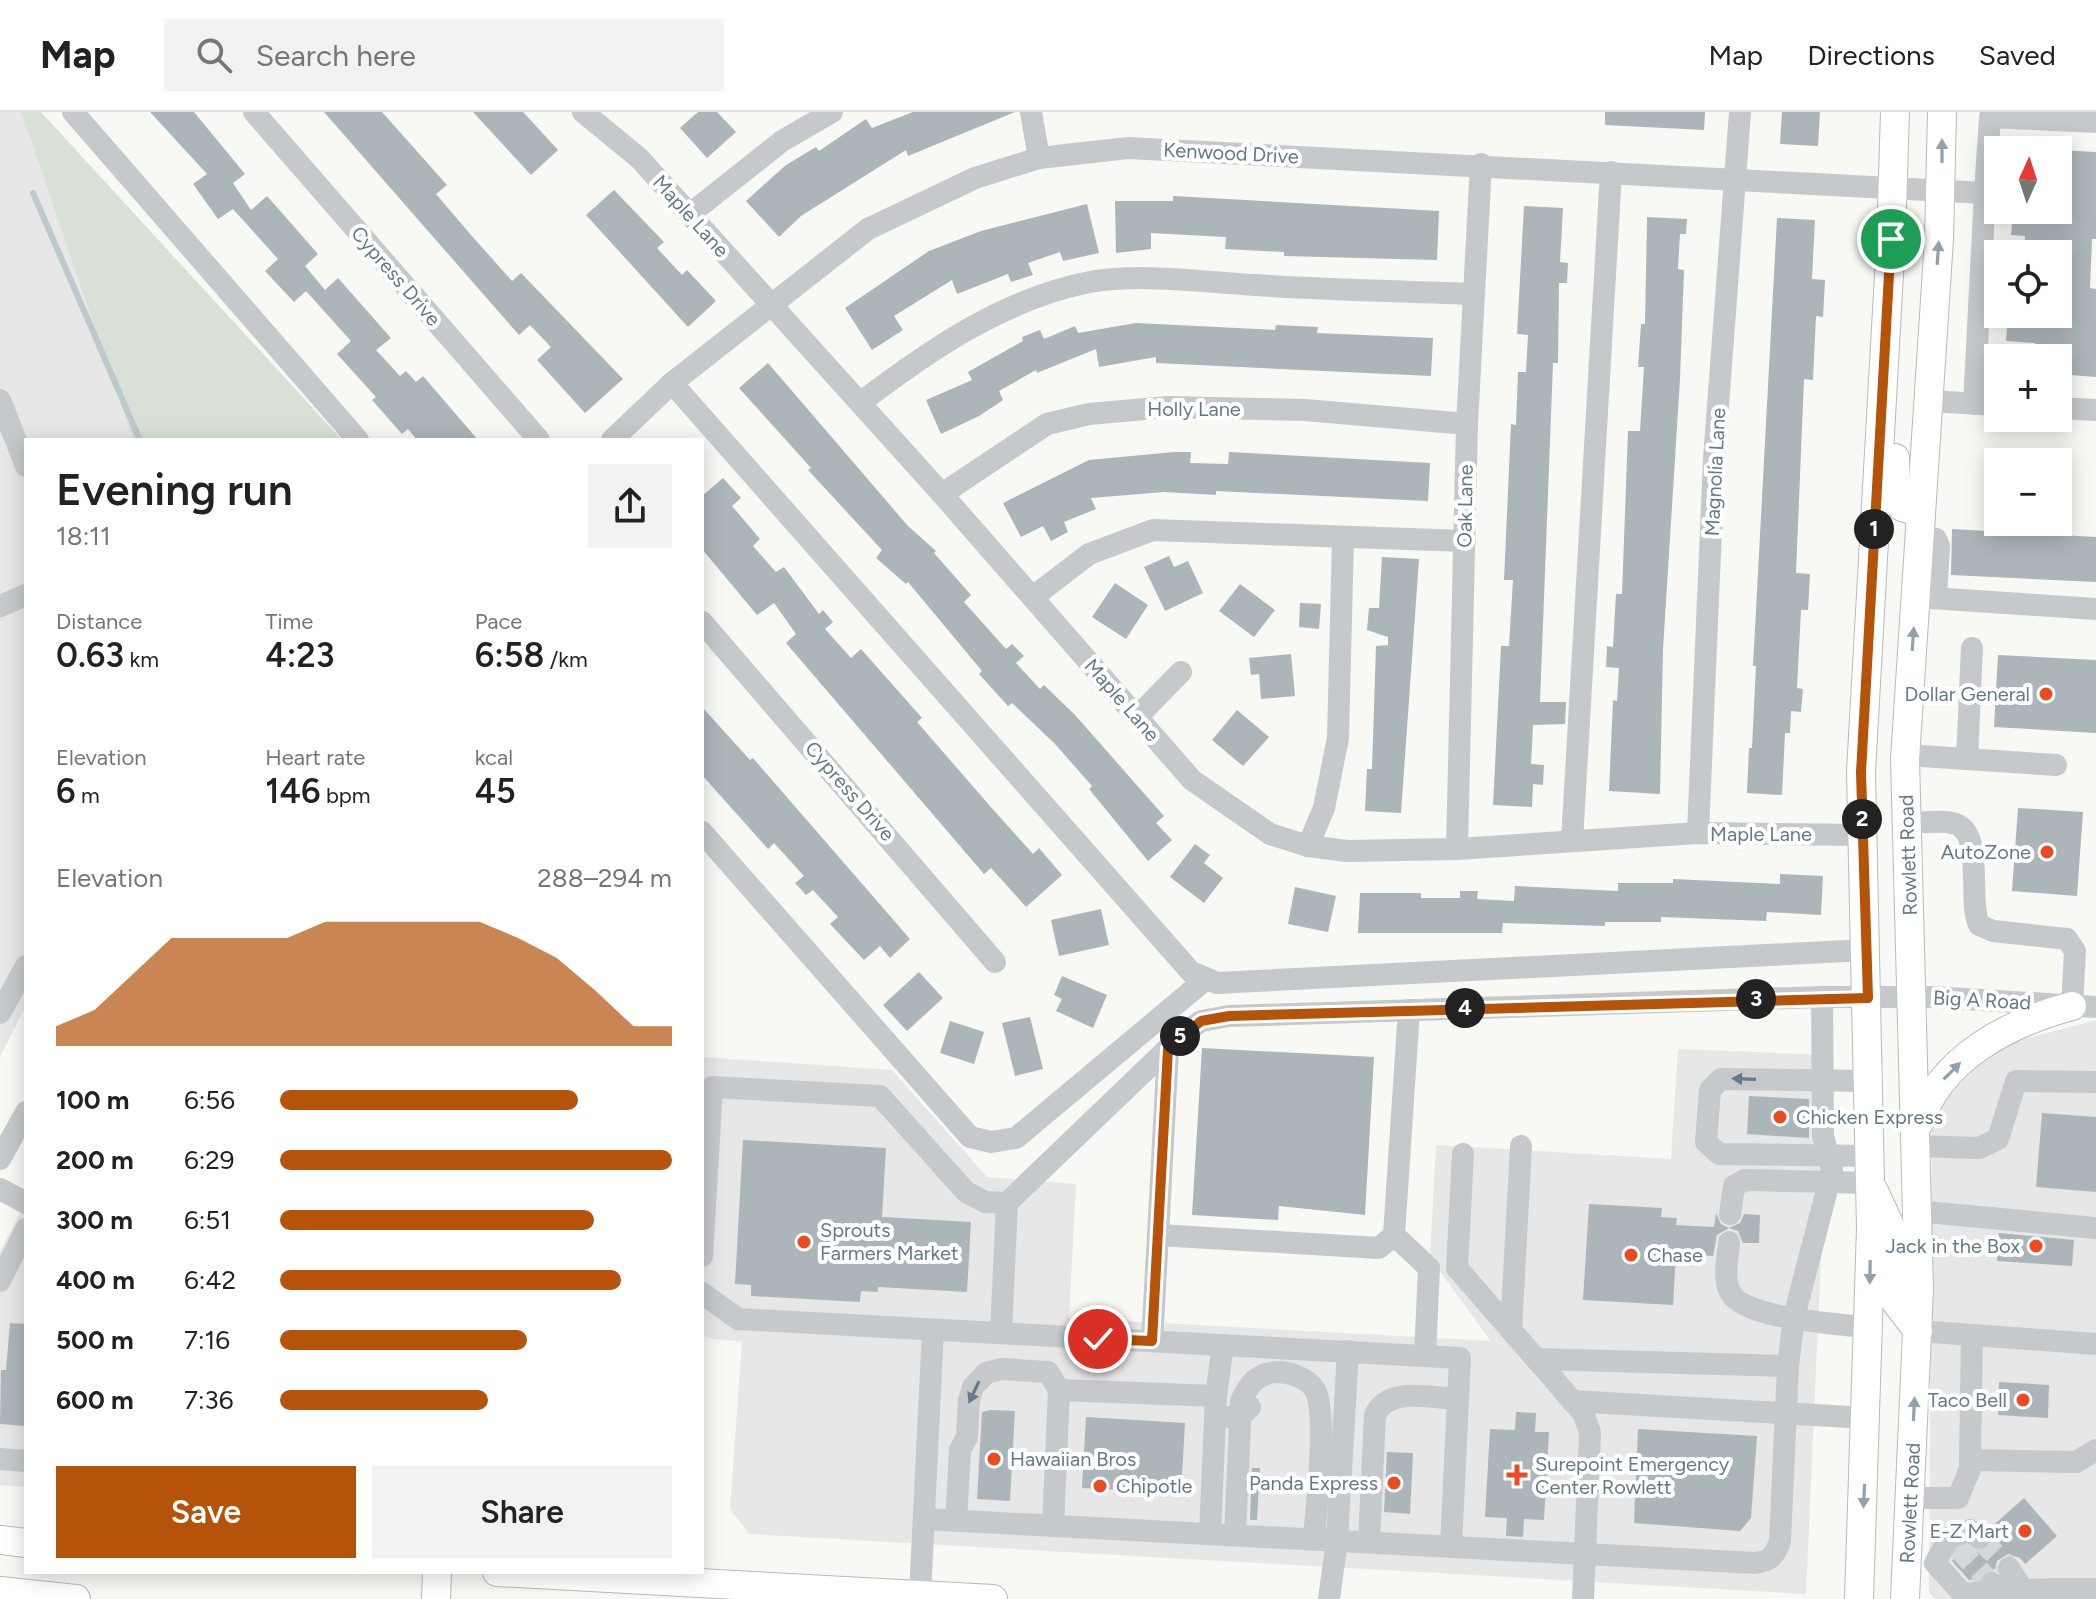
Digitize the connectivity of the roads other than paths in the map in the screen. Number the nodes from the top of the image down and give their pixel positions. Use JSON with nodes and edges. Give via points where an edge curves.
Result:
{"nodes":[{"id":1,"x":73,"y":112,"type":"edge"},
{"id":2,"x":254,"y":112,"type":"edge"},
{"id":3,"x":583,"y":112,"type":"edge"},
{"id":4,"x":832,"y":112,"type":"edge"},
{"id":5,"x":1031,"y":112,"type":"edge"},
{"id":6,"x":1740,"y":112,"type":"edge"},
{"id":7,"x":1895,"y":112,"type":"edge"},
{"id":8,"x":1942,"y":112,"type":"edge"},
{"id":9,"x":2096,"y":122,"type":"edge"},
{"id":10,"x":1989,"y":136,"type":"edge"},
{"id":11,"x":1039,"y":158,"type":"junction"},
{"id":12,"x":1481,"y":164,"type":"junction"},
{"id":13,"x":1611,"y":172,"type":"junction"},
{"id":14,"x":1737,"y":179,"type":"junction"},
{"id":15,"x":1893,"y":187,"type":"junction"},
{"id":16,"x":1941,"y":190,"type":"junction"},
{"id":17,"x":1984,"y":193,"type":"edge"},
{"id":18,"x":1984,"y":212,"type":"edge"},
{"id":19,"x":690,"y":214,"type":"junction"},
{"id":20,"x":1474,"y":294,"type":"junction"},
{"id":21,"x":772,"y":305,"type":"junction"},
{"id":22,"x":1884,"y":363,"type":"junction"},
{"id":23,"x":672,"y":383,"type":"junction"},
{"id":24,"x":0,"y":400,"type":"edge"},
{"id":25,"x":1928,"y":401,"type":"junction"},
{"id":26,"x":860,"y":403,"type":"junction"},
{"id":27,"x":1974,"y":404,"type":"junction"},
{"id":28,"x":1984,"y":404,"type":"edge"},
{"id":29,"x":2072,"y":409,"type":"edge"},
{"id":30,"x":2096,"y":410,"type":"edge"},
{"id":31,"x":1467,"y":424,"type":"junction"},
{"id":32,"x":356,"y":438,"type":"edge"},
{"id":33,"x":537,"y":438,"type":"edge"},
{"id":34,"x":614,"y":438,"type":"edge"},
{"id":35,"x":24,"y":461,"type":"edge"},
{"id":36,"x":942,"y":494,"type":"junction"},
{"id":37,"x":1920,"y":524,"type":"junction"},
{"id":38,"x":1343,"y":537,"type":"junction"},
{"id":39,"x":1465,"y":541,"type":"junction"},
{"id":40,"x":24,"y":596,"type":"edge"},
{"id":41,"x":1033,"y":597,"type":"junction"},
{"id":42,"x":1926,"y":597,"type":"junction"},
{"id":43,"x":0,"y":606,"type":"edge"},
{"id":44,"x":2096,"y":609,"type":"edge"},
{"id":45,"x":704,"y":624,"type":"edge"},
{"id":46,"x":1972,"y":648,"type":"dead end"},
{"id":47,"x":1181,"y":672,"type":"dead end"},
{"id":48,"x":1137,"y":717,"type":"junction"},
{"id":49,"x":1906,"y":755,"type":"junction"},
{"id":50,"x":1967,"y":759,"type":"junction"},
{"id":51,"x":2056,"y":765,"type":"dead end"},
{"id":52,"x":1907,"y":823,"type":"junction"},
{"id":53,"x":1698,"y":833,"type":"junction"},
{"id":54,"x":704,"y":834,"type":"edge"},
{"id":55,"x":1863,"y":835,"type":"junction"},
{"id":56,"x":1572,"y":841,"type":"junction"},
{"id":57,"x":1308,"y":846,"type":"junction"},
{"id":58,"x":1457,"y":849,"type":"junction"},
{"id":59,"x":1866,"y":950,"type":"junction"},
{"id":60,"x":995,"y":962,"type":"dead end"},
{"id":61,"x":24,"y":970,"type":"edge"},
{"id":62,"x":1206,"y":979,"type":"junction"},
{"id":63,"x":1822,"y":997,"type":"junction"},
{"id":64,"x":1913,"y":997,"type":"junction"},
{"id":65,"x":1868,"y":998,"type":"junction"},
{"id":66,"x":2084,"y":1006,"type":"edge"},
{"id":67,"x":1409,"y":1010,"type":"junction"},
{"id":68,"x":0,"y":1013,"type":"edge"},
{"id":69,"x":1168,"y":1049,"type":"junction"},
{"id":70,"x":1822,"y":1081,"type":"junction"},
{"id":71,"x":1869,"y":1081,"type":"junction"},
{"id":72,"x":2096,"y":1082,"type":"edge"},
{"id":73,"x":24,"y":1116,"type":"edge"},
{"id":74,"x":1914,"y":1142,"type":"junction"},
{"id":75,"x":1521,"y":1146,"type":"dead end"},
{"id":76,"x":1463,"y":1154,"type":"dead end"},
{"id":77,"x":1831,"y":1157,"type":"junction"},
{"id":78,"x":0,"y":1159,"type":"edge"},
{"id":79,"x":1870,"y":1170,"type":"junction"},
{"id":80,"x":1829,"y":1182,"type":"junction"},
{"id":81,"x":0,"y":1189,"type":"edge"},
{"id":82,"x":24,"y":1202,"type":"edge"},
{"id":83,"x":1007,"y":1203,"type":"junction"},
{"id":84,"x":1916,"y":1211,"type":"junction"},
{"id":85,"x":1730,"y":1214,"type":"dead end"},
{"id":86,"x":704,"y":1222,"type":"edge"},
{"id":87,"x":2096,"y":1228,"type":"edge"},
{"id":88,"x":24,"y":1233,"type":"edge"},
{"id":89,"x":1158,"y":1235,"type":"junction"},
{"id":90,"x":1394,"y":1235,"type":"junction"},
{"id":91,"x":1729,"y":1242,"type":"dead end"},
{"id":92,"x":0,"y":1281,"type":"edge"},
{"id":93,"x":704,"y":1294,"type":"edge"},
{"id":94,"x":1794,"y":1317,"type":"junction"},
{"id":95,"x":1869,"y":1328,"type":"junction"},
{"id":96,"x":933,"y":1330,"type":"junction"},
{"id":97,"x":1511,"y":1330,"type":"junction"},
{"id":98,"x":1918,"y":1331,"type":"junction"},
{"id":99,"x":1001,"y":1333,"type":"junction"},
{"id":100,"x":1972,"y":1335,"type":"junction"},
{"id":101,"x":1152,"y":1341,"type":"junction"},
{"id":102,"x":2096,"y":1344,"type":"edge"},
{"id":103,"x":1223,"y":1345,"type":"junction"},
{"id":104,"x":1348,"y":1351,"type":"junction"},
{"id":105,"x":1425,"y":1355,"type":"junction"},
{"id":106,"x":1536,"y":1359,"type":"junction"},
{"id":107,"x":1788,"y":1366,"type":"junction"},
{"id":108,"x":1059,"y":1390,"type":"junction"},
{"id":109,"x":1458,"y":1399,"type":"junction"},
{"id":110,"x":1572,"y":1401,"type":"junction"},
{"id":111,"x":1216,"y":1406,"type":"junction"},
{"id":112,"x":1785,"y":1413,"type":"junction"},
{"id":113,"x":1240,"y":1417,"type":"junction"},
{"id":114,"x":1867,"y":1418,"type":"junction"},
{"id":115,"x":2096,"y":1450,"type":"edge"},
{"id":116,"x":1342,"y":1451,"type":"junction"},
{"id":117,"x":1373,"y":1452,"type":"junction"},
{"id":118,"x":0,"y":1459,"type":"edge"},
{"id":119,"x":1970,"y":1460,"type":"junction"},
{"id":120,"x":24,"y":1461,"type":"edge"},
{"id":121,"x":1910,"y":1498,"type":"junction"},
{"id":122,"x":1958,"y":1498,"type":"junction"},
{"id":123,"x":924,"y":1519,"type":"junction"},
{"id":124,"x":963,"y":1522,"type":"junction"},
{"id":125,"x":1053,"y":1526,"type":"junction"},
{"id":126,"x":1210,"y":1534,"type":"junction"},
{"id":127,"x":1235,"y":1535,"type":"junction"},
{"id":128,"x":1979,"y":1538,"type":"dead end"},
{"id":129,"x":1308,"y":1539,"type":"junction"},
{"id":130,"x":0,"y":1540,"type":"edge"},
{"id":131,"x":1337,"y":1540,"type":"junction"},
{"id":132,"x":1369,"y":1542,"type":"junction"},
{"id":133,"x":1952,"y":1542,"type":"junction"},
{"id":134,"x":24,"y":1543,"type":"edge"},
{"id":135,"x":1451,"y":1546,"type":"junction"},
{"id":136,"x":1585,"y":1552,"type":"junction"},
{"id":137,"x":2009,"y":1568,"type":"dead end"},
{"id":138,"x":437,"y":1574,"type":"edge"},
{"id":139,"x":531,"y":1574,"type":"edge"},
{"id":140,"x":2005,"y":1588,"type":"junction"},
{"id":141,"x":2096,"y":1589,"type":"edge"},
{"id":142,"x":0,"y":1591,"type":"edge"},
{"id":143,"x":2055,"y":1594,"type":"edge"},
{"id":144,"x":920,"y":1597,"type":"edge"},
{"id":145,"x":76,"y":1599,"type":"edge"},
{"id":146,"x":436,"y":1599,"type":"edge"},
{"id":147,"x":993,"y":1599,"type":"edge"},
{"id":148,"x":1329,"y":1599,"type":"edge"},
{"id":149,"x":1583,"y":1599,"type":"edge"},
{"id":150,"x":1859,"y":1599,"type":"edge"},
{"id":151,"x":1905,"y":1599,"type":"edge"}],
"edges":[{"from":1,"to":32,"type":"street"},
{"from":2,"to":33,"type":"street","name":"Cypress Drive"},
{"from":3,"to":19,"type":"street","name":"Maple Lane","via":[[639,158]]},
{"from":4,"to":19,"type":"street","via":[[782,141]]},
{"from":5,"to":11,"type":"street"},
{"from":6,"to":14,"type":"street","name":"Magnolia Lane"},
{"from":7,"to":15,"type":"main road"},
{"from":16,"to":8,"type":"main road","name":"Rowlett Road","one_way":true},
{"from":9,"to":10,"type":"street","via":[[1990,117]]},
{"from":11,"to":12,"type":"street","name":"Kenwood Drive","via":[[1128,148]]},
{"from":11,"to":21,"type":"street","name":"Kenwood Drive","via":[[975,178],[868,229]]},
{"from":12,"to":13,"type":"street","name":"Kenwood Drive"},
{"from":12,"to":20,"type":"street","name":"Oak Lane"},
{"from":13,"to":14,"type":"street","name":"Kenwood Drive"},
{"from":13,"to":56,"type":"street"},
{"from":14,"to":15,"type":"street","name":"Kenwood Drive"},
{"from":14,"to":53,"type":"street","name":"Magnolia Lane","via":[[1714,459]]},
{"from":15,"to":16,"type":"street","name":"Kenwood Drive"},
{"from":15,"to":22,"type":"main road"},
{"from":16,"to":17,"type":"street","name":"Kenwood Drive"},
{"from":25,"to":16,"type":"main road","name":"Rowlett Road","one_way":true},
{"from":18,"to":27,"type":"street"},
{"from":19,"to":21,"type":"street","name":"Maple Lane"},
{"from":20,"to":26,"type":"street","via":[[1164,280],[1092,282],[993,316],[911,364]]},
{"from":20,"to":31,"type":"street","name":"Oak Lane"},
{"from":21,"to":23,"type":"street","name":"Kenwood Drive"},
{"from":21,"to":26,"type":"street","name":"Maple Lane"},
{"from":22,"to":37,"type":"main road","via":[[1896,408],[1896,494]]},
{"from":22,"to":55,"type":"main road","via":[[1861,772]]},
{"from":23,"to":34,"type":"street","name":"Kenwood Drive"},
{"from":23,"to":62,"type":"street","via":[[1191,972]]},
{"from":24,"to":35,"type":"street"},
{"from":25,"to":27,"type":"street"},
{"from":25,"to":37,"type":"main road","name":"Rowlett Road"},
{"from":26,"to":36,"type":"street","name":"Maple Lane"},
{"from":27,"to":28,"type":"street"},
{"from":29,"to":30,"type":"street"},
{"from":31,"to":36,"type":"street","name":"Holly Lane","via":[[1305,410],[1168,407],[1089,414],[1047,424]]},
{"from":31,"to":39,"type":"street","name":"Oak Lane"},
{"from":36,"to":41,"type":"street","name":"Maple Lane"},
{"from":37,"to":42,"type":"main road","name":"Rowlett Road"},
{"from":38,"to":39,"type":"street"},
{"from":38,"to":41,"type":"street","via":[[1153,530],[1089,554]]},
{"from":38,"to":57,"type":"street","via":[[1338,738],[1324,808]]},
{"from":39,"to":58,"type":"street","name":"Oak Lane"},
{"from":40,"to":43,"type":"street"},
{"from":41,"to":48,"type":"street","name":"Maple Lane"},
{"from":42,"to":44,"type":"street"},
{"from":49,"to":42,"type":"main road","name":"Rowlett Road","one_way":true},
{"from":45,"to":60,"type":"street","name":"Cypress Drive"},
{"from":46,"to":50,"type":"street"},
{"from":47,"to":48,"type":"street"},
{"from":48,"to":57,"type":"street","name":"Maple Lane","via":[[1213,798],[1270,834]]},
{"from":49,"to":50,"type":"street"},
{"from":49,"to":52,"type":"main road","name":"Rowlett Road"},
{"from":50,"to":51,"type":"street"},
{"from":52,"to":64,"type":"main road","name":"Rowlett Road"},
{"from":52,"to":66,"type":"street","via":[[1954,823],[1966,830],[1973,848],[1974,914],[1979,925],[2067,939],[2075,951]]},
{"from":53,"to":55,"type":"street","name":"Maple Lane"},
{"from":53,"to":56,"type":"street","name":"Maple Lane"},
{"from":54,"to":62,"type":"street","via":[[970,1137],[991,1142],[1016,1138]]},
{"from":55,"to":59,"type":"main road"},
{"from":56,"to":58,"type":"street","name":"Maple Lane"},
{"from":57,"to":58,"type":"street","name":"Maple Lane","via":[[1347,851]]},
{"from":59,"to":62,"type":"street","via":[[1217,983]]},
{"from":59,"to":65,"type":"main road"},
{"from":61,"to":68,"type":"street"},
{"from":63,"to":65,"type":"street","name":"Big A Road"},
{"from":63,"to":67,"type":"street","name":"Big A Road"},
{"from":63,"to":70,"type":"street"},
{"from":64,"to":65,"type":"street","name":"Big A Road"},
{"from":64,"to":66,"type":"street","name":"Big A Road"},
{"from":64,"to":74,"type":"main road","name":"Rowlett Road"},
{"from":65,"to":71,"type":"main road"},
{"from":74,"to":66,"type":"main road","one_way":true,"via":[[1933,1091],[1972,1052],[2035,1016]]},
{"from":67,"to":69,"type":"street","name":"Big A Road","via":[[1229,1016],[1201,1021]]},
{"from":67,"to":90,"type":"street"},
{"from":69,"to":83,"type":"street","name":"Big A Road"},
{"from":69,"to":89,"type":"street"},
{"from":70,"to":71,"type":"street"},
{"from":70,"to":77,"type":"street","via":[[1823,1136]]},
{"from":70,"to":77,"type":"street","one_way":true,"via":[[1715,1082],[1706,1142],[1719,1154]]},
{"from":71,"to":79,"type":"main road"},
{"from":72,"to":74,"type":"street","via":[[2016,1081],[1998,1139],[1979,1148]]},
{"from":73,"to":78,"type":"street"},
{"from":74,"to":84,"type":"main road","name":"Rowlett Road"},
{"from":75,"to":97,"type":"street"},
{"from":76,"to":97,"type":"street","via":[[1457,1268]]},
{"from":77,"to":79,"type":"street"},
{"from":77,"to":80,"type":"street"},
{"from":79,"to":80,"type":"street"},
{"from":79,"to":95,"type":"main road","one_way":true},
{"from":79,"to":98,"type":"main road","via":[[1892,1230],[1895,1301]]},
{"from":80,"to":85,"type":"street","via":[[1745,1180],[1734,1186]]},
{"from":80,"to":94,"type":"street"},
{"from":81,"to":82,"type":"street"},
{"from":83,"to":86,"type":"street","via":[[985,1202],[966,1192],[880,1096],[712,1087]]},
{"from":83,"to":99,"type":"street"},
{"from":84,"to":87,"type":"street"},
{"from":84,"to":98,"type":"main road","name":"Rowlett Road"},
{"from":88,"to":92,"type":"street"},
{"from":89,"to":90,"type":"street","via":[[1379,1248]]},
{"from":89,"to":101,"type":"street"},
{"from":90,"to":105,"type":"street","via":[[1429,1268]]},
{"from":91,"to":94,"type":"street","via":[[1730,1292],[1741,1304]]},
{"from":93,"to":96,"type":"street","via":[[738,1319]]},
{"from":94,"to":95,"type":"street"},
{"from":94,"to":107,"type":"street"},
{"from":95,"to":114,"type":"main road"},
{"from":96,"to":99,"type":"street"},
{"from":96,"to":123,"type":"street"},
{"from":97,"to":106,"type":"street"},
{"from":98,"to":100,"type":"street"},
{"from":121,"to":98,"type":"main road","name":"Rowlett Road","one_way":true},
{"from":99,"to":101,"type":"street"},
{"from":100,"to":102,"type":"street"},
{"from":100,"to":119,"type":"street"},
{"from":101,"to":103,"type":"street"},
{"from":103,"to":104,"type":"street"},
{"from":103,"to":111,"type":"street"},
{"from":104,"to":105,"type":"street"},
{"from":104,"to":116,"type":"street"},
{"from":105,"to":109,"type":"street","via":[[1460,1358]]},
{"from":106,"to":107,"type":"street"},
{"from":106,"to":110,"type":"street"},
{"from":107,"to":112,"type":"street"},
{"from":108,"to":111,"type":"street"},
{"from":108,"to":124,"type":"street","one_way":true,"via":[[1048,1372],[1002,1369],[986,1373],[973,1387],[967,1437],[960,1450]]},
{"from":108,"to":125,"type":"street"},
{"from":109,"to":117,"type":"street","via":[[1390,1397],[1375,1415]]},
{"from":109,"to":135,"type":"street"},
{"from":110,"to":112,"type":"street"},
{"from":110,"to":136,"type":"street","via":[[1590,1432]]},
{"from":111,"to":113,"type":"street"},
{"from":111,"to":126,"type":"street"},
{"from":112,"to":114,"type":"street"},
{"from":112,"to":136,"type":"street","via":[[1780,1541],[1768,1561]]},
{"from":113,"to":127,"type":"street"},
{"from":113,"to":129,"type":"street","via":[[1247,1387],[1259,1375],[1297,1375],[1314,1388],[1321,1410]]},
{"from":114,"to":150,"type":"main road","one_way":true},
{"from":115,"to":119,"type":"street","via":[[2076,1462]]},
{"from":116,"to":117,"type":"street"},
{"from":116,"to":131,"type":"street"},
{"from":117,"to":132,"type":"street"},
{"from":118,"to":120,"type":"street"},
{"from":119,"to":122,"type":"street"},
{"from":121,"to":122,"type":"street"},
{"from":121,"to":151,"type":"main road","name":"Rowlett Road"},
{"from":122,"to":133,"type":"street"},
{"from":123,"to":124,"type":"street"},
{"from":123,"to":144,"type":"street"},
{"from":124,"to":125,"type":"street"},
{"from":125,"to":126,"type":"street"},
{"from":126,"to":127,"type":"street"},
{"from":127,"to":129,"type":"street"},
{"from":128,"to":133,"type":"street","via":[[1970,1530]]},
{"from":129,"to":131,"type":"street"},
{"from":130,"to":134,"type":"main road"},
{"from":131,"to":132,"type":"street"},
{"from":131,"to":148,"type":"street"},
{"from":132,"to":135,"type":"street"},
{"from":133,"to":140,"type":"street","via":[[1935,1563],[1963,1594]]},
{"from":135,"to":136,"type":"street"},
{"from":136,"to":149,"type":"street"},
{"from":137,"to":140,"type":"street"},
{"from":138,"to":146,"type":"main road"},
{"from":139,"to":144,"type":"main road"},
{"from":140,"to":143,"type":"street"},
{"from":141,"to":143,"type":"street"},
{"from":142,"to":145,"type":"main road"},
{"from":144,"to":147,"type":"main road"}]}
